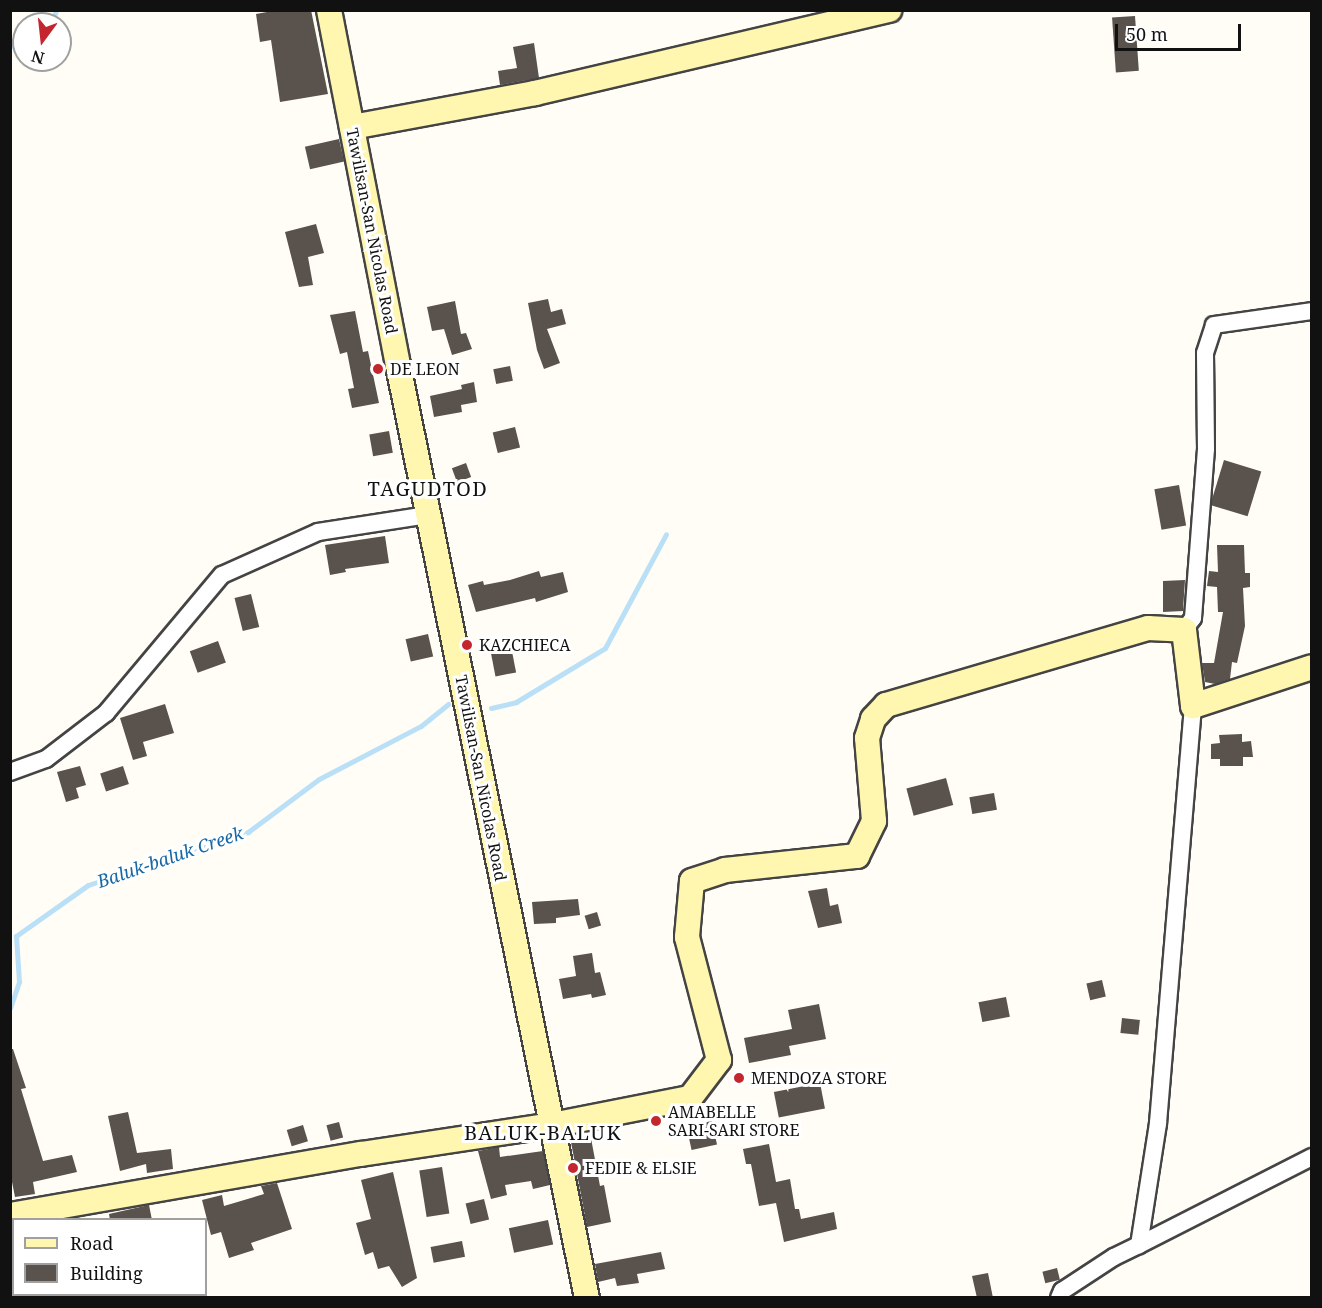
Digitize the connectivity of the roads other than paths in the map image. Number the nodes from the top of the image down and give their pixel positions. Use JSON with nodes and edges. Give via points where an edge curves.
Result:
{"nodes":[{"id":1,"x":329,"y":10,"type":"edge"},
{"id":2,"x":889,"y":10,"type":"edge"},
{"id":3,"x":352,"y":127,"type":"junction"},
{"id":4,"x":1311,"y":311,"type":"edge"},
{"id":5,"x":428,"y":515,"type":"junction"},
{"id":6,"x":1184,"y":630,"type":"junction"},
{"id":7,"x":1311,"y":667,"type":"edge"},
{"id":8,"x":1193,"y":706,"type":"junction"},
{"id":9,"x":10,"y":772,"type":"edge"},
{"id":10,"x":552,"y":1125,"type":"junction"},
{"id":11,"x":1311,"y":1157,"type":"edge"},
{"id":12,"x":10,"y":1215,"type":"edge"},
{"id":13,"x":1139,"y":1245,"type":"junction"},
{"id":14,"x":587,"y":1298,"type":"edge"},
{"id":15,"x":1059,"y":1298,"type":"edge"}],
"edges":[{"from":1,"to":3,"type":"street","name":"Tawilisan-San Nicolas Road"},
{"from":2,"to":3,"type":"street","via":[[535,93]]},
{"from":3,"to":5,"type":"street","name":"Tawilisan-San Nicolas Road"},
{"from":4,"to":6,"type":"street","via":[[1214,325],[1206,353],[1206,449],[1193,618]]},
{"from":5,"to":9,"type":"street","via":[[318,532],[222,575],[106,713],[46,759]]},
{"from":5,"to":10,"type":"street","name":"Tawilisan-San Nicolas Road"},
{"from":6,"to":8,"type":"street"},
{"from":6,"to":10,"type":"street","via":[[1148,628],[886,705],[873,719],[867,738],[874,821],[857,856],[725,870],[692,881],[687,938],[719,1060],[690,1098]]},
{"from":7,"to":8,"type":"street"},
{"from":8,"to":13,"type":"street","via":[[1158,1123]]},
{"from":10,"to":12,"type":"street"},
{"from":10,"to":14,"type":"street","name":"Tawilisan-San Nicolas Road"},
{"from":11,"to":13,"type":"street"},
{"from":13,"to":15,"type":"street","via":[[1062,1291]]}]}
